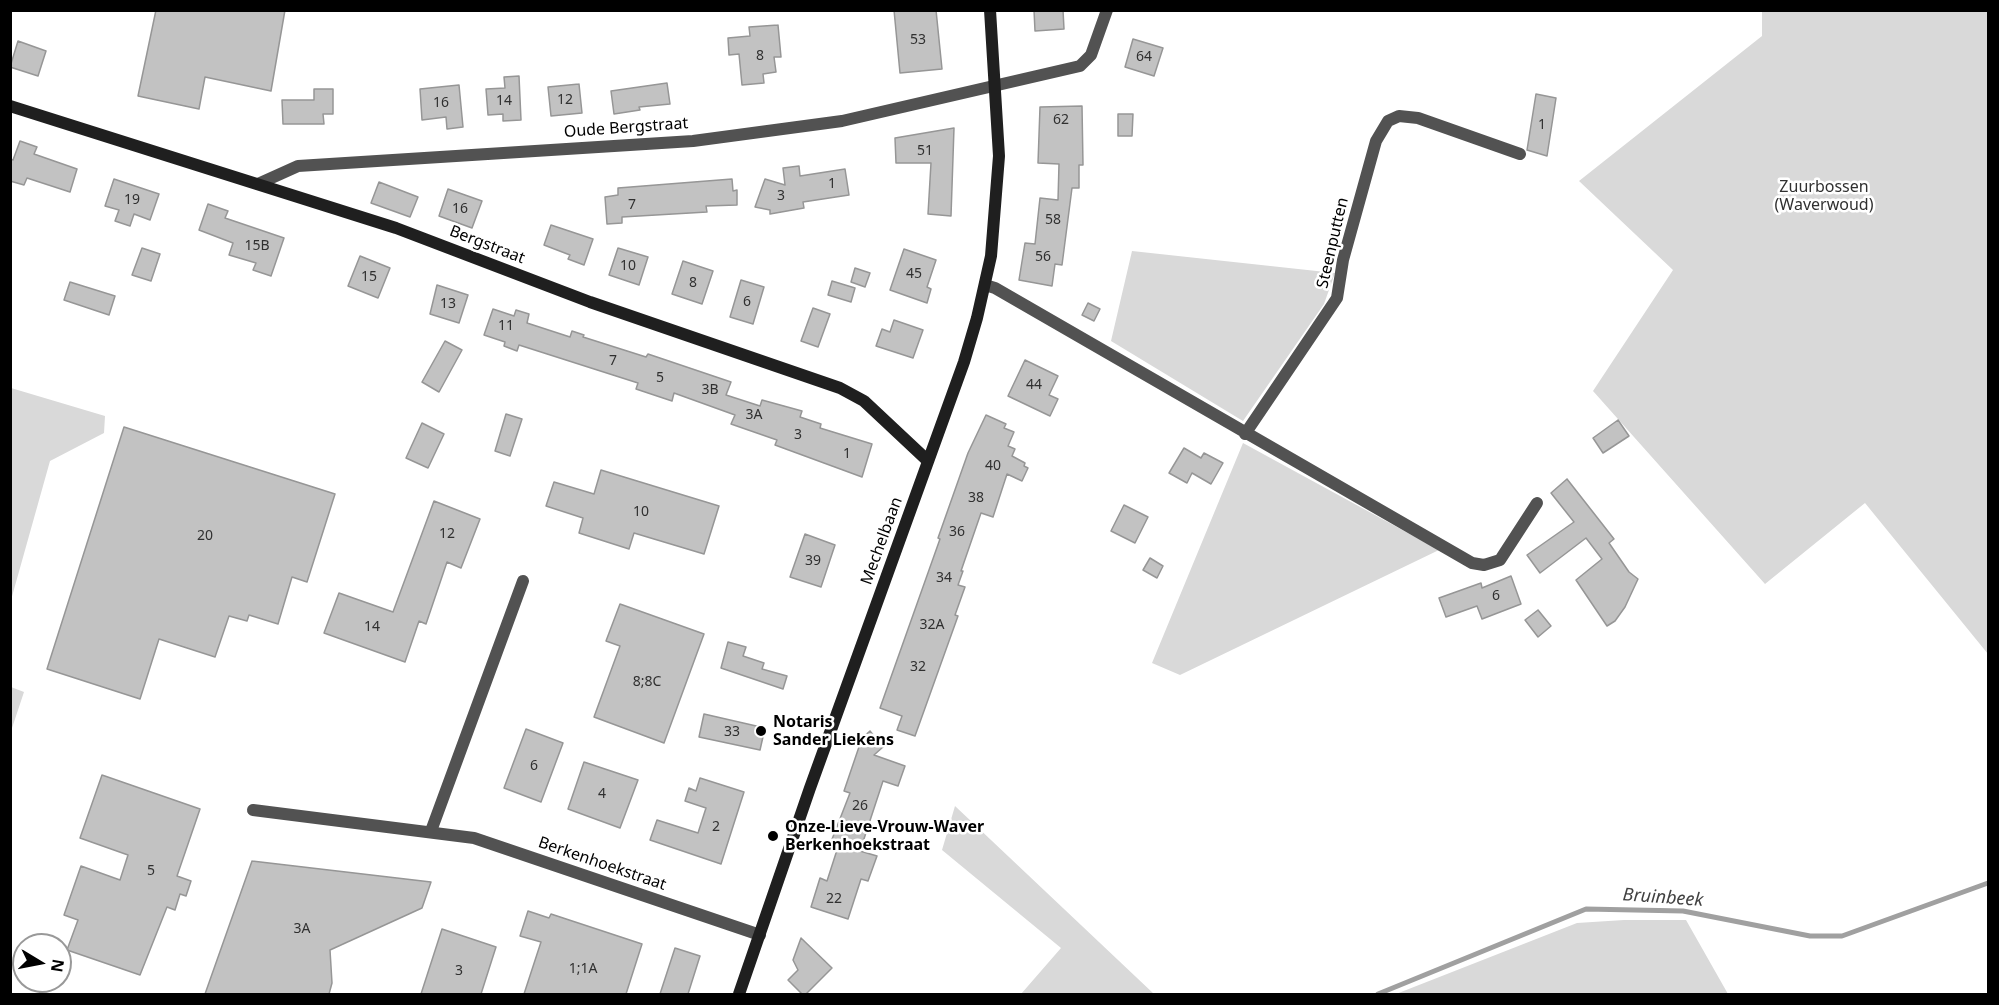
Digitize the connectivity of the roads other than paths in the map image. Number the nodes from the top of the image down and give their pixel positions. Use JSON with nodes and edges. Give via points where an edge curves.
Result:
{"nodes":[{"id":1,"x":990,"y":10,"type":"edge"},
{"id":2,"x":1107,"y":10,"type":"edge"},
{"id":3,"x":996,"y":87,"type":"junction"},
{"id":4,"x":10,"y":106,"type":"edge"},
{"id":5,"x":1520,"y":154,"type":"dead end"},
{"id":6,"x":258,"y":184,"type":"junction"},
{"id":7,"x":985,"y":285,"type":"junction"},
{"id":8,"x":1245,"y":434,"type":"junction"},
{"id":9,"x":928,"y":461,"type":"junction"},
{"id":10,"x":1537,"y":503,"type":"dead end"},
{"id":11,"x":523,"y":581,"type":"dead end"},
{"id":12,"x":253,"y":810,"type":"dead end"},
{"id":13,"x":431,"y":831,"type":"junction"},
{"id":14,"x":760,"y":935,"type":"junction"},
{"id":15,"x":739,"y":994,"type":"edge"}],
"edges":[{"from":1,"to":3,"type":"street","name":"Mechelbaan"},
{"from":2,"to":3,"type":"street","via":[[1091,55],[1080,66]]},
{"from":3,"to":6,"type":"street","name":"Oude Bergstraat","via":[[842,121],[693,141],[298,166]]},
{"from":3,"to":7,"type":"street","name":"Mechelbaan","via":[[998,190]]},
{"from":4,"to":6,"type":"street","name":"Bergstraat"},
{"from":5,"to":8,"type":"street","name":"Steenputten","via":[[1418,118],[1399,116],[1388,121],[1376,141],[1343,260],[1337,298]]},
{"from":6,"to":9,"type":"street","name":"Bergstraat","via":[[396,228],[590,302],[840,388],[871,407]]},
{"from":7,"to":8,"type":"street"},
{"from":7,"to":9,"type":"street","name":"Mechelbaan","via":[[964,362]]},
{"from":8,"to":10,"type":"street","via":[[1472,563],[1484,565],[1500,560]]},
{"from":9,"to":14,"type":"street","name":"Mechelbaan"},
{"from":11,"to":13,"type":"street"},
{"from":12,"to":13,"type":"street","name":"Berkenhoekstraat"},
{"from":13,"to":14,"type":"street","name":"Berkenhoekstraat","via":[[474,838]]},
{"from":14,"to":15,"type":"street","name":"Mechelbaan"}]}
